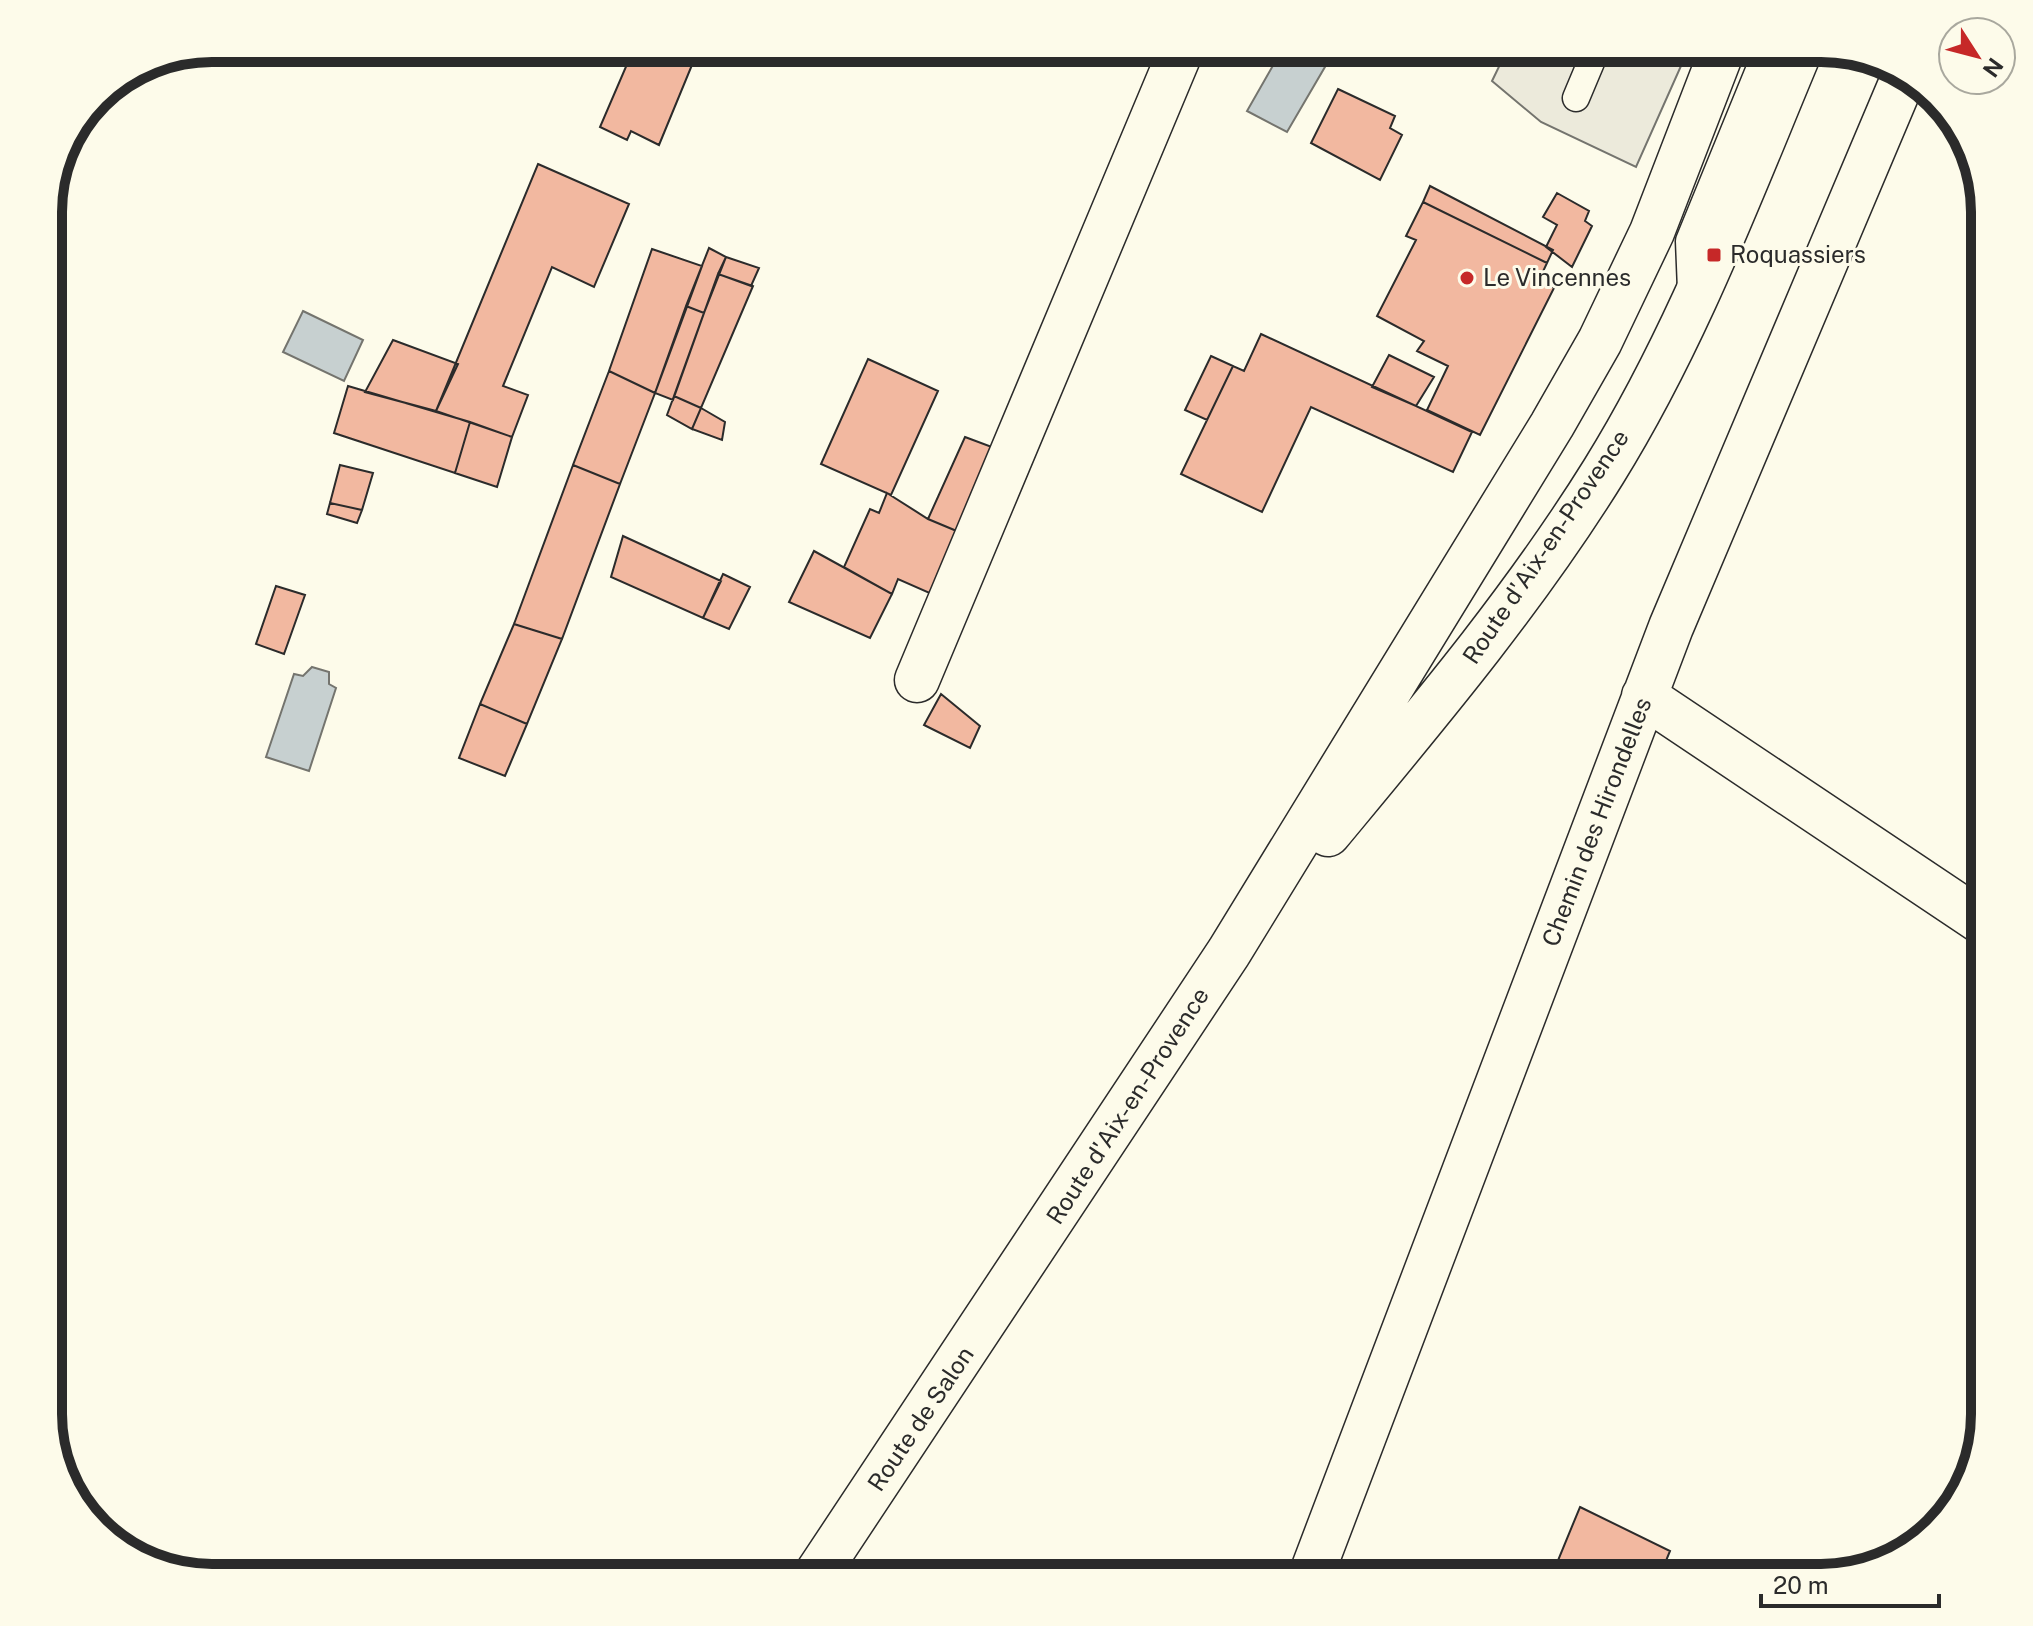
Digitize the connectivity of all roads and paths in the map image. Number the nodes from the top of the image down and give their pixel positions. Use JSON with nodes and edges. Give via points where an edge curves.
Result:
{"nodes":[{"id":1,"x":1176,"y":62,"type":"edge"},
{"id":2,"x":1591,"y":62,"type":"edge"},
{"id":3,"x":1718,"y":62,"type":"edge"},
{"id":4,"x":1762,"y":62,"type":"edge"},
{"id":5,"x":1795,"y":62,"type":"edge"},
{"id":6,"x":1900,"y":85,"type":"edge"},
{"id":7,"x":1576,"y":98,"type":"dead end"},
{"id":8,"x":1691,"y":306,"type":"junction"},
{"id":9,"x":917,"y":680,"type":"dead end"},
{"id":10,"x":1644,"y":696,"type":"junction"},
{"id":11,"x":1971,"y":915,"type":"edge"},
{"id":12,"x":1229,"y":952,"type":"junction"},
{"id":13,"x":1028,"y":1261,"type":"joint"},
{"id":14,"x":823,"y":1564,"type":"edge"},
{"id":15,"x":1315,"y":1564,"type":"edge"}],
"edges":[{"from":1,"to":9,"type":"main road"},
{"from":2,"to":7,"type":"lane"},
{"from":3,"to":12,"type":"main road","name":"Route d'Aix-en-Provence","via":[[1652,232],[1600,341]]},
{"from":4,"to":8,"type":"lane","via":[[1689,241]]},
{"from":5,"to":8,"type":"main road","name":"Route d'Aix-en-Provence"},
{"from":6,"to":10,"type":"main road","name":"Chemin des Hirondelles"},
{"from":8,"to":12,"type":"main road","name":"Route d'Aix-en-Provence","via":[[1603,472],[1524,587],[1444,695]]},
{"from":10,"to":11,"type":"main road"},
{"from":10,"to":15,"type":"main road","name":"Chemin des Hirondelles"},
{"from":12,"to":13,"type":"main road","name":"Route d'Aix-en-Provence"},
{"from":13,"to":14,"type":"main road","name":"Route de Salon"}]}
